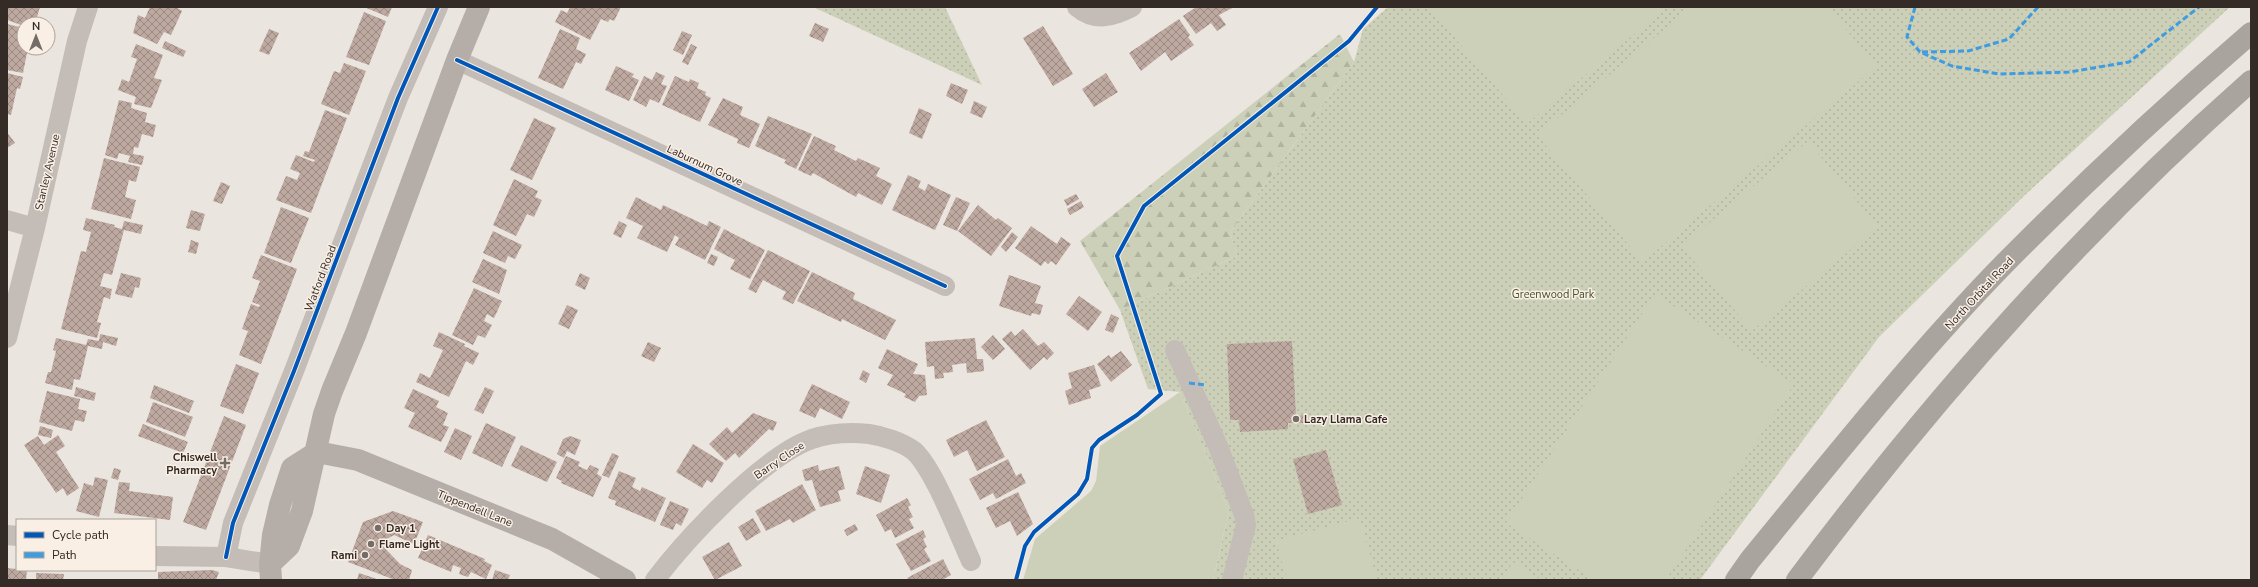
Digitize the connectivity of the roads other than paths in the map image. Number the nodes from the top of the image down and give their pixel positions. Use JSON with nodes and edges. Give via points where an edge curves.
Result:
{"nodes":[{"id":1,"x":88,"y":7,"type":"edge"},
{"id":2,"x":438,"y":7,"type":"edge"},
{"id":3,"x":479,"y":7,"type":"edge"},
{"id":4,"x":1077,"y":7,"type":"edge"},
{"id":5,"x":1132,"y":7,"type":"edge"},
{"id":6,"x":2251,"y":33,"type":"edge"},
{"id":7,"x":457,"y":60,"type":"junction"},
{"id":8,"x":2251,"y":81,"type":"edge"},
{"id":9,"x":7,"y":220,"type":"edge"},
{"id":10,"x":35,"y":228,"type":"junction"},
{"id":11,"x":945,"y":286,"type":"dead end"},
{"id":12,"x":7,"y":338,"type":"edge"},
{"id":13,"x":1175,"y":350,"type":"dead end"},
{"id":14,"x":317,"y":452,"type":"junction"},
{"id":15,"x":156,"y":556,"type":"edge"},
{"id":16,"x":226,"y":557,"type":"junction"},
{"id":17,"x":971,"y":561,"type":"dead end"},
{"id":18,"x":271,"y":572,"type":"edge"},
{"id":19,"x":625,"y":580,"type":"edge"},
{"id":20,"x":655,"y":580,"type":"edge"},
{"id":21,"x":1232,"y":580,"type":"edge"},
{"id":22,"x":1736,"y":580,"type":"edge"},
{"id":23,"x":1797,"y":580,"type":"edge"}],
"edges":[{"from":1,"to":10,"type":"street","name":"Stanley Avenue","via":[[76,41]]},
{"from":2,"to":16,"type":"street","name":"Watford Road","via":[[398,98],[233,523]]},
{"from":3,"to":7,"type":"main road"},
{"from":4,"to":5,"type":"street","via":[[1088,15],[1100,17],[1112,16]]},
{"from":6,"to":22,"type":"highway","name":"North Orbital Road","via":[[2178,96],[2004,264],[1881,400]]},
{"from":7,"to":11,"type":"street","name":"Laburnum Grove"},
{"from":7,"to":14,"type":"main road","via":[[356,333],[332,390],[324,414]]},
{"from":8,"to":23,"type":"highway","via":[[2181,142],[2030,297],[1892,457]]},
{"from":9,"to":10,"type":"street"},
{"from":10,"to":12,"type":"street","name":"Stanley Avenue"},
{"from":13,"to":21,"type":"street","via":[[1218,446],[1244,515],[1246,526]]},
{"from":14,"to":18,"type":"main road","via":[[302,511],[289,546]]},
{"from":14,"to":19,"type":"main road","name":"Tippendell Lane","via":[[358,460],[537,533]]},
{"from":15,"to":16,"type":"street"},
{"from":16,"to":18,"type":"street"},
{"from":17,"to":20,"type":"street","name":"Barry Close","via":[[934,481],[914,451],[877,436],[856,433],[828,434],[810,440],[764,468],[740,488],[696,532]]}]}
